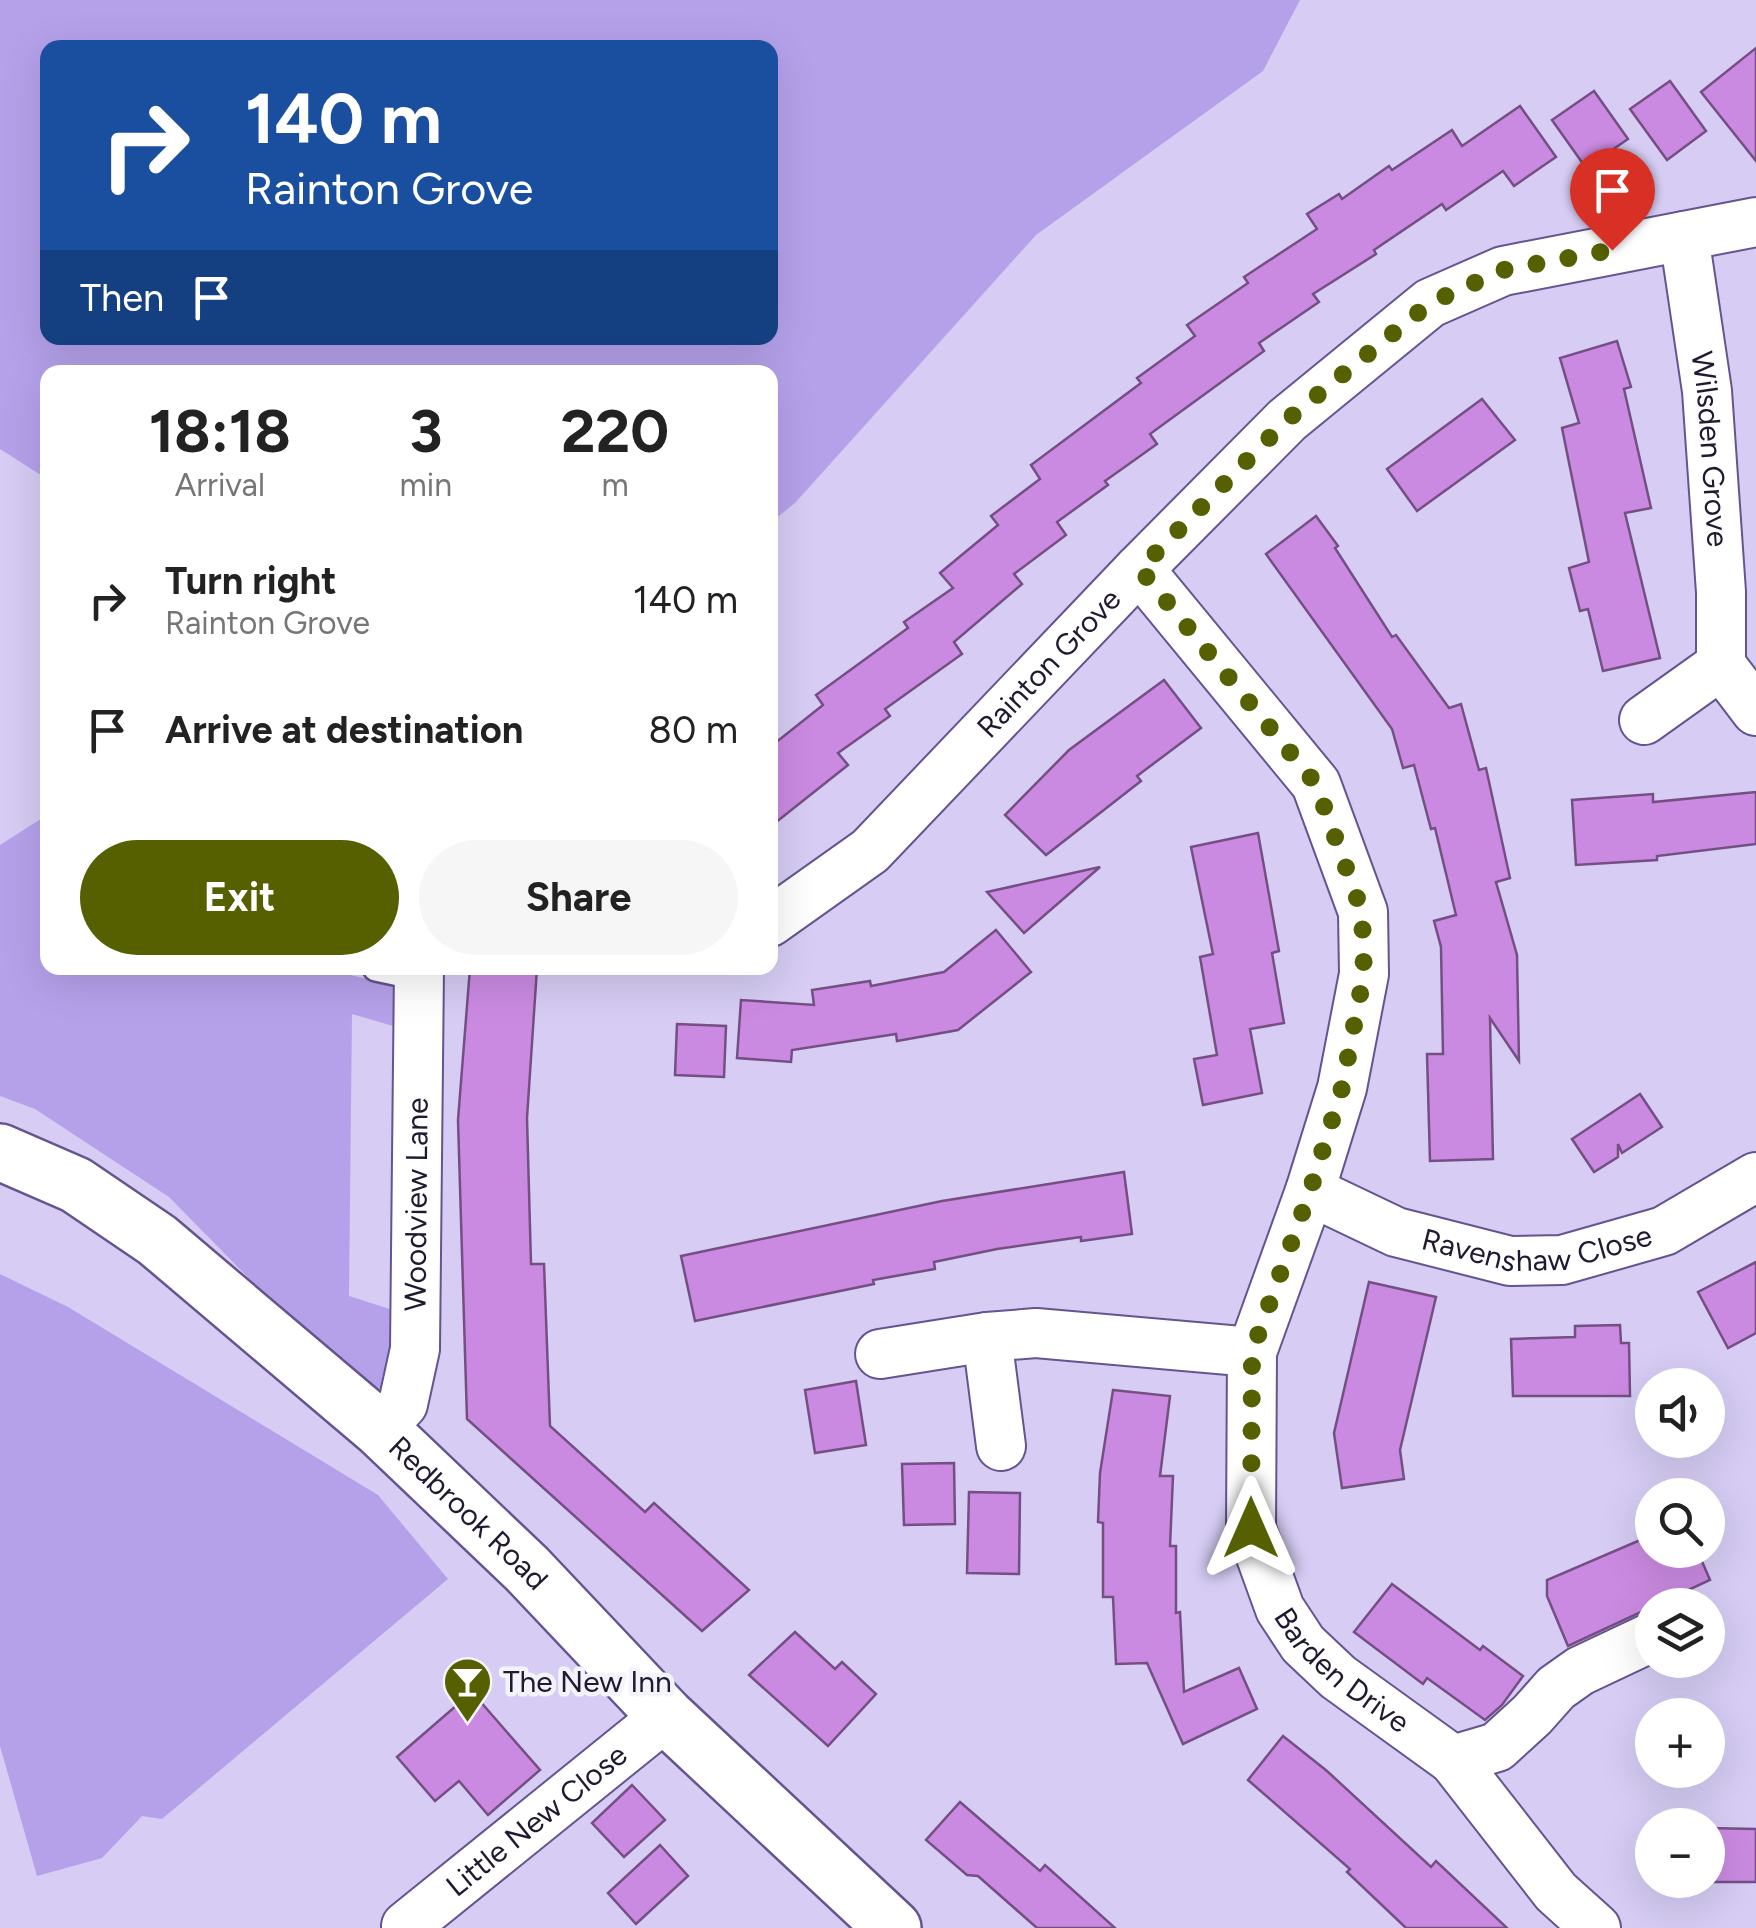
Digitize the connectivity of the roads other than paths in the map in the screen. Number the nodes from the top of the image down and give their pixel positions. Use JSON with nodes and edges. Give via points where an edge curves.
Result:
{"nodes":[{"id":1,"x":1756,"y":222,"type":"edge"},
{"id":2,"x":1684,"y":236,"type":"junction"},
{"id":3,"x":1140,"y":569,"type":"junction"},
{"id":4,"x":1721,"y":664,"type":"junction"},
{"id":5,"x":1756,"y":711,"type":"edge"},
{"id":6,"x":1644,"y":720,"type":"dead end"},
{"id":7,"x":778,"y":916,"type":"edge"},
{"id":8,"x":404,"y":975,"type":"edge"},
{"id":9,"x":0,"y":1152,"type":"edge"},
{"id":10,"x":1756,"y":1178,"type":"edge"},
{"id":11,"x":1310,"y":1191,"type":"junction"},
{"id":12,"x":987,"y":1336,"type":"junction"},
{"id":13,"x":1252,"y":1352,"type":"junction"},
{"id":14,"x":880,"y":1354,"type":"dead end"},
{"id":15,"x":380,"y":1429,"type":"junction"},
{"id":16,"x":1001,"y":1446,"type":"dead end"},
{"id":17,"x":1635,"y":1644,"type":"edge"},
{"id":18,"x":666,"y":1716,"type":"junction"},
{"id":19,"x":1453,"y":1760,"type":"junction"},
{"id":20,"x":406,"y":1926,"type":"edge"},
{"id":21,"x":892,"y":1928,"type":"edge"},
{"id":22,"x":1596,"y":1928,"type":"edge"}],
"edges":[{"from":1,"to":2,"type":"street","name":"Rainton Grove"},
{"from":2,"to":3,"type":"street","name":"Rainton Grove","via":[[1503,270],[1430,303],[1287,420]]},
{"from":2,"to":4,"type":"street","name":"Wilsden Grove","via":[[1708,391]]},
{"from":3,"to":7,"type":"street","name":"Rainton Grove","via":[[870,852]]},
{"from":3,"to":11,"type":"street","name":"Barden Drive","via":[[1316,784],[1362,912],[1364,974],[1342,1088]]},
{"from":4,"to":5,"type":"street"},
{"from":4,"to":6,"type":"street"},
{"from":8,"to":15,"type":"street","name":"Woodview Lane","via":[[416,1349],[403,1404]]},
{"from":9,"to":15,"type":"street","name":"Redbrook Road","via":[[76,1186],[157,1240]]},
{"from":10,"to":11,"type":"street","name":"Ravenshaw Close","via":[[1664,1231],[1562,1260],[1510,1261],[1396,1232]]},
{"from":11,"to":13,"type":"street","name":"Barden Drive"},
{"from":12,"to":13,"type":"street","via":[[1036,1333]]},
{"from":12,"to":14,"type":"street"},
{"from":12,"to":16,"type":"street"},
{"from":13,"to":19,"type":"street","name":"Barden Drive","via":[[1251,1528],[1280,1609],[1338,1678]]},
{"from":15,"to":18,"type":"street","name":"Redbrook Road","via":[[527,1569]]},
{"from":17,"to":19,"type":"street","via":[[1556,1688],[1497,1747]]},
{"from":18,"to":20,"type":"street","name":"Little New Close"},
{"from":18,"to":21,"type":"street","name":"Redbrook Road"},
{"from":19,"to":22,"type":"street","name":"Barden Drive","via":[[1556,1892]]}]}
